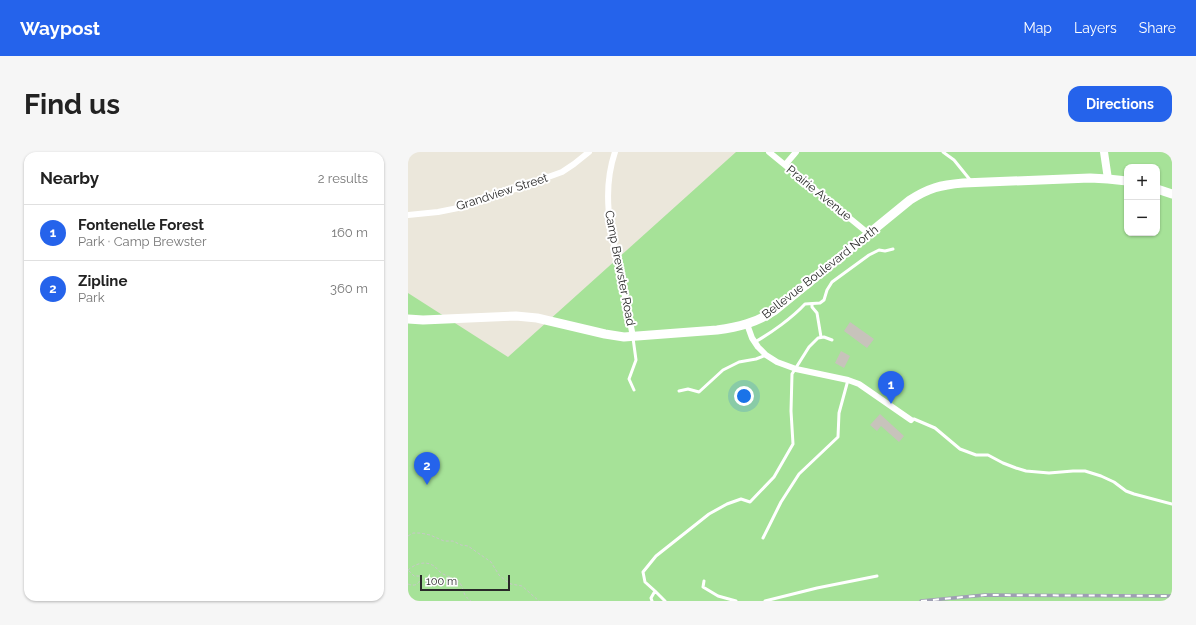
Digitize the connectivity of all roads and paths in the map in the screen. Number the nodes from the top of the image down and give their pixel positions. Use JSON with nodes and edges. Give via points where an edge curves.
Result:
{"nodes":[{"id":1,"x":589,"y":152,"type":"edge"},
{"id":2,"x":615,"y":152,"type":"edge"},
{"id":3,"x":769,"y":152,"type":"edge"},
{"id":4,"x":796,"y":152,"type":"edge"},
{"id":5,"x":943,"y":152,"type":"edge"},
{"id":6,"x":1104,"y":152,"type":"edge"},
{"id":7,"x":785,"y":165,"type":"junction"},
{"id":8,"x":1108,"y":179,"type":"junction"},
{"id":9,"x":1124,"y":181,"type":"edge"},
{"id":10,"x":972,"y":183,"type":"junction"},
{"id":11,"x":1160,"y":190,"type":"edge"},
{"id":12,"x":1172,"y":194,"type":"edge"},
{"id":13,"x":408,"y":215,"type":"edge"},
{"id":14,"x":869,"y":234,"type":"junction"},
{"id":15,"x":892,"y":250,"type":"dead end"},
{"id":16,"x":812,"y":304,"type":"junction"},
{"id":17,"x":408,"y":319,"type":"edge"},
{"id":18,"x":747,"y":324,"type":"junction"},
{"id":19,"x":633,"y":337,"type":"junction"},
{"id":20,"x":821,"y":337,"type":"junction"},
{"id":21,"x":832,"y":340,"type":"dead end"},
{"id":22,"x":755,"y":342,"type":"junction"},
{"id":23,"x":766,"y":355,"type":"junction"},
{"id":24,"x":796,"y":370,"type":"junction"},
{"id":25,"x":848,"y":380,"type":"junction"},
{"id":26,"x":634,"y":390,"type":"dead end"},
{"id":27,"x":679,"y":390,"type":"dead end"},
{"id":28,"x":911,"y":420,"type":"joint"},
{"id":29,"x":1172,"y":504,"type":"edge"},
{"id":30,"x":408,"y":536,"type":"edge"},
{"id":31,"x":763,"y":538,"type":"dead end"},
{"id":32,"x":408,"y":570,"type":"edge"},
{"id":33,"x":877,"y":576,"type":"dead end"},
{"id":34,"x":704,"y":581,"type":"dead end"},
{"id":35,"x":408,"y":584,"type":"edge"},
{"id":36,"x":655,"y":592,"type":"junction"},
{"id":37,"x":532,"y":596,"type":"junction"},
{"id":38,"x":723,"y":599,"type":"edge"},
{"id":39,"x":472,"y":601,"type":"edge"},
{"id":40,"x":534,"y":601,"type":"edge"},
{"id":41,"x":539,"y":601,"type":"edge"},
{"id":42,"x":652,"y":601,"type":"edge"},
{"id":43,"x":665,"y":601,"type":"edge"},
{"id":44,"x":736,"y":601,"type":"edge"},
{"id":45,"x":765,"y":601,"type":"edge"}],
"edges":[{"from":1,"to":13,"type":"street","name":"Grandview Street","via":[[562,172],[501,194],[438,212]]},
{"from":2,"to":19,"type":"street","name":"Camp Brewster Road","via":[[609,178],[608,211]]},
{"from":3,"to":7,"type":"street","name":"Prairie Avenue"},
{"from":4,"to":7,"type":"street"},
{"from":5,"to":10,"type":"lane","via":[[954,160]]},
{"from":6,"to":8,"type":"street"},
{"from":7,"to":14,"type":"street","name":"Prairie Avenue"},
{"from":8,"to":9,"type":"main road","name":"Bellevue Boulevard North"},
{"from":8,"to":10,"type":"main road","name":"Bellevue Boulevard North"},
{"from":10,"to":14,"type":"main road","name":"Bellevue Boulevard North","via":[[948,184],[924,192],[910,200]]},
{"from":11,"to":12,"type":"main road"},
{"from":14,"to":18,"type":"main road","name":"Bellevue Boulevard North","via":[[774,311]]},
{"from":15,"to":16,"type":"lane","via":[[879,250],[869,255],[832,282],[824,300]]},
{"from":16,"to":20,"type":"lane","via":[[817,313]]},
{"from":16,"to":22,"type":"lane","via":[[805,304],[796,314]]},
{"from":17,"to":19,"type":"main road","name":"Bellevue Boulevard North","via":[[516,316]]},
{"from":18,"to":19,"type":"main road","name":"Bellevue Boulevard North","via":[[717,330]]},
{"from":18,"to":22,"type":"street"},
{"from":19,"to":26,"type":"lane","via":[[636,360],[629,379]]},
{"from":20,"to":21,"type":"lane"},
{"from":20,"to":24,"type":"lane","via":[[809,347]]},
{"from":22,"to":23,"type":"street"},
{"from":23,"to":24,"type":"street"},
{"from":23,"to":27,"type":"lane","via":[[739,362],[722,370],[699,392]]},
{"from":24,"to":25,"type":"street"},
{"from":24,"to":36,"type":"lane","via":[[792,374],[793,444],[774,477],[750,502],[741,500],[727,504],[709,514],[656,556],[643,572],[645,582]]},
{"from":25,"to":28,"type":"street","via":[[859,384]]},
{"from":25,"to":31,"type":"lane","via":[[839,413],[838,437],[799,474]]},
{"from":28,"to":29,"type":"lane","via":[[935,428],[960,449],[976,455],[988,455],[1016,468],[1049,473],[1085,471],[1114,482],[1126,491]]},
{"from":30,"to":37,"type":"path","via":[[420,533],[468,546],[491,562],[506,581],[522,586]]},
{"from":32,"to":35,"type":"path","via":[[414,576],[421,576],[415,585]]},
{"from":32,"to":39,"type":"path","via":[[418,563],[433,565],[459,583],[466,598]]},
{"from":33,"to":45,"type":"lane"},
{"from":34,"to":38,"type":"lane","via":[[703,587]]},
{"from":36,"to":42,"type":"lane"},
{"from":36,"to":43,"type":"lane"},
{"from":37,"to":40,"type":"path"},
{"from":37,"to":41,"type":"path"},
{"from":38,"to":44,"type":"lane"}]}
